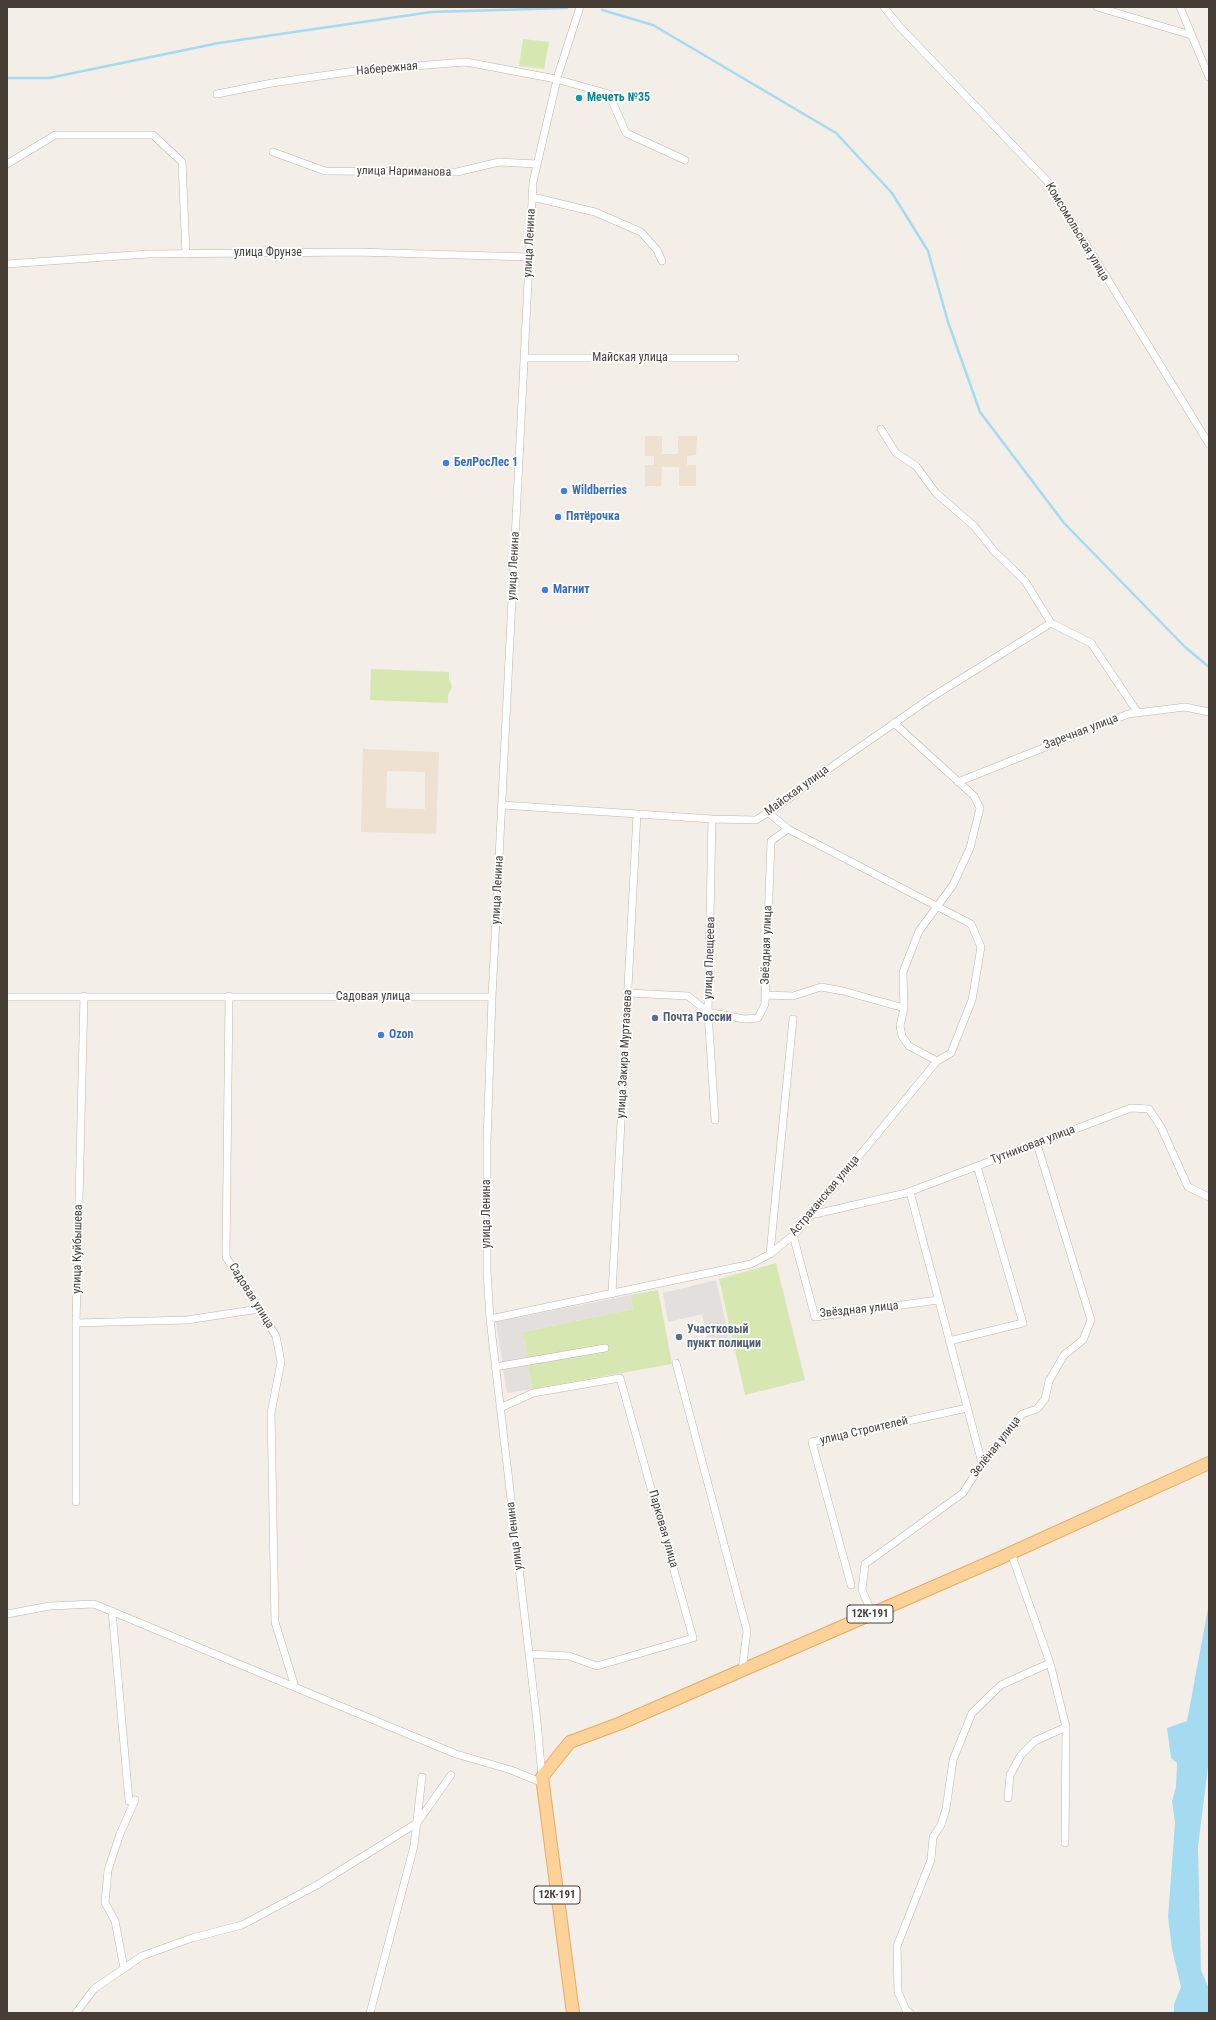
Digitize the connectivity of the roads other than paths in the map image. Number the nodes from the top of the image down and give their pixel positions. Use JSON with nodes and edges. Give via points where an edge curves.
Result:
{"nodes":[{"id":1,"x":580,"y":7,"type":"edge"},
{"id":2,"x":884,"y":7,"type":"edge"},
{"id":3,"x":1097,"y":7,"type":"edge"},
{"id":4,"x":1180,"y":7,"type":"edge"},
{"id":5,"x":1191,"y":35,"type":"junction"},
{"id":6,"x":1209,"y":76,"type":"edge"},
{"id":7,"x":556,"y":79,"type":"junction"},
{"id":8,"x":217,"y":94,"type":"dead end"},
{"id":9,"x":273,"y":152,"type":"dead end"},
{"id":10,"x":686,"y":160,"type":"dead end"},
{"id":11,"x":7,"y":164,"type":"edge"},
{"id":12,"x":537,"y":164,"type":"junction"},
{"id":13,"x":532,"y":198,"type":"junction"},
{"id":14,"x":186,"y":254,"type":"junction"},
{"id":15,"x":529,"y":257,"type":"junction"},
{"id":16,"x":662,"y":261,"type":"dead end"},
{"id":17,"x":7,"y":264,"type":"edge"},
{"id":18,"x":524,"y":358,"type":"junction"},
{"id":19,"x":735,"y":358,"type":"dead end"},
{"id":20,"x":881,"y":428,"type":"dead end"},
{"id":21,"x":1209,"y":444,"type":"edge"},
{"id":22,"x":1051,"y":623,"type":"junction"},
{"id":23,"x":1209,"y":712,"type":"edge"},
{"id":24,"x":1138,"y":713,"type":"junction"},
{"id":25,"x":894,"y":723,"type":"junction"},
{"id":26,"x":958,"y":782,"type":"junction"},
{"id":27,"x":502,"y":805,"type":"junction"},
{"id":28,"x":769,"y":813,"type":"junction"},
{"id":29,"x":637,"y":814,"type":"junction"},
{"id":30,"x":712,"y":820,"type":"junction"},
{"id":31,"x":788,"y":829,"type":"junction"},
{"id":32,"x":938,"y":906,"type":"junction"},
{"id":33,"x":629,"y":993,"type":"junction"},
{"id":34,"x":765,"y":995,"type":"junction"},
{"id":35,"x":84,"y":996,"type":"junction"},
{"id":36,"x":229,"y":996,"type":"junction"},
{"id":37,"x":7,"y":997,"type":"edge"},
{"id":38,"x":492,"y":997,"type":"junction"},
{"id":39,"x":904,"y":1008,"type":"junction"},
{"id":40,"x":708,"y":1012,"type":"junction"},
{"id":41,"x":793,"y":1019,"type":"dead end"},
{"id":42,"x":937,"y":1061,"type":"junction"},
{"id":43,"x":715,"y":1120,"type":"dead end"},
{"id":44,"x":1037,"y":1144,"type":"junction"},
{"id":45,"x":977,"y":1166,"type":"junction"},
{"id":46,"x":910,"y":1192,"type":"junction"},
{"id":47,"x":1209,"y":1197,"type":"edge"},
{"id":48,"x":811,"y":1214,"type":"junction"},
{"id":49,"x":793,"y":1235,"type":"junction"},
{"id":50,"x":770,"y":1254,"type":"junction"},
{"id":51,"x":612,"y":1294,"type":"junction"},
{"id":52,"x":938,"y":1300,"type":"junction"},
{"id":53,"x":258,"y":1309,"type":"junction"},
{"id":54,"x":490,"y":1318,"type":"junction"},
{"id":55,"x":76,"y":1323,"type":"junction"},
{"id":56,"x":949,"y":1341,"type":"junction"},
{"id":57,"x":605,"y":1348,"type":"dead end"},
{"id":58,"x":676,"y":1363,"type":"dead end"},
{"id":59,"x":495,"y":1367,"type":"junction"},
{"id":60,"x":500,"y":1408,"type":"junction"},
{"id":61,"x":967,"y":1408,"type":"junction"},
{"id":62,"x":982,"y":1462,"type":"junction"},
{"id":63,"x":1209,"y":1463,"type":"edge"},
{"id":64,"x":76,"y":1502,"type":"dead end"},
{"id":65,"x":1011,"y":1553,"type":"junction"},
{"id":66,"x":851,"y":1585,"type":"dead end"},
{"id":67,"x":112,"y":1611,"type":"junction"},
{"id":68,"x":872,"y":1613,"type":"junction"},
{"id":69,"x":7,"y":1614,"type":"edge"},
{"id":70,"x":529,"y":1654,"type":"junction"},
{"id":71,"x":1050,"y":1664,"type":"junction"},
{"id":72,"x":742,"y":1670,"type":"junction"},
{"id":73,"x":296,"y":1687,"type":"junction"},
{"id":74,"x":1066,"y":1727,"type":"junction"},
{"id":75,"x":451,"y":1775,"type":"dead end"},
{"id":76,"x":422,"y":1777,"type":"dead end"},
{"id":77,"x":542,"y":1780,"type":"junction"},
{"id":78,"x":1008,"y":1798,"type":"dead end"},
{"id":79,"x":417,"y":1823,"type":"junction"},
{"id":80,"x":1065,"y":1843,"type":"dead end"},
{"id":81,"x":124,"y":1968,"type":"junction"},
{"id":82,"x":76,"y":2013,"type":"edge"},
{"id":83,"x":370,"y":2013,"type":"edge"},
{"id":84,"x":573,"y":2013,"type":"edge"},
{"id":85,"x":910,"y":2013,"type":"edge"}],
"edges":[{"from":1,"to":7,"type":"street","name":"улица Ленина"},
{"from":2,"to":21,"type":"street","name":"Комсомольская улица","via":[[899,26],[1047,181]]},
{"from":3,"to":5,"type":"street"},
{"from":4,"to":5,"type":"street"},
{"from":5,"to":6,"type":"street"},
{"from":7,"to":8,"type":"street","name":"Набережная","via":[[466,62],[362,70]]},
{"from":7,"to":10,"type":"street","name":"Набережная","via":[[609,94],[626,134]]},
{"from":7,"to":12,"type":"street","name":"улица Ленина"},
{"from":9,"to":12,"type":"street","name":"улица Нариманова","via":[[325,171],[457,172],[499,162]]},
{"from":11,"to":14,"type":"street","via":[[55,135],[153,135],[182,162]]},
{"from":12,"to":13,"type":"street","name":"улица Ленина"},
{"from":13,"to":15,"type":"street","name":"улица Ленина"},
{"from":13,"to":16,"type":"street","via":[[595,212],[641,232],[657,250]]},
{"from":14,"to":15,"type":"street","name":"улица Фрунзе","via":[[356,252]]},
{"from":14,"to":17,"type":"street","name":"улица Фрунзе","via":[[148,254]]},
{"from":15,"to":18,"type":"street","name":"улица Ленина"},
{"from":18,"to":19,"type":"street","name":"Майская улица"},
{"from":18,"to":27,"type":"street","name":"улица Ленина"},
{"from":20,"to":22,"type":"street","via":[[896,453],[916,466],[936,493],[974,526],[994,551],[1025,581]]},
{"from":22,"to":24,"type":"street","via":[[1091,643]]},
{"from":22,"to":25,"type":"street","name":"Майская улица"},
{"from":23,"to":24,"type":"street","name":"Заречная улица","via":[[1185,707]]},
{"from":24,"to":26,"type":"street","name":"Заречная улица","via":[[1121,716]]},
{"from":25,"to":26,"type":"street"},
{"from":25,"to":28,"type":"street","name":"Майская улица"},
{"from":26,"to":32,"type":"street","via":[[974,796],[980,808],[970,848],[953,885]]},
{"from":27,"to":29,"type":"street","name":"Майская улица"},
{"from":27,"to":38,"type":"street","name":"улица Ленина"},
{"from":28,"to":30,"type":"street","name":"Майская улица","via":[[756,820]]},
{"from":28,"to":31,"type":"street","name":"Астраханская улица"},
{"from":29,"to":30,"type":"street","name":"Майская улица"},
{"from":29,"to":33,"type":"street","name":"улица Закира Муртазаева"},
{"from":30,"to":40,"type":"street","name":"улица Плещеева"},
{"from":31,"to":32,"type":"street","name":"Астраханская улица"},
{"from":31,"to":34,"type":"street","name":"Звёздная улица","via":[[771,841]]},
{"from":32,"to":39,"type":"street","via":[[919,931],[904,972]]},
{"from":32,"to":42,"type":"street","name":"Астраханская улица","via":[[971,924],[981,947],[972,1000],[952,1053]]},
{"from":33,"to":40,"type":"street","via":[[688,996]]},
{"from":33,"to":51,"type":"street","name":"улица Закира Муртазаева"},
{"from":34,"to":39,"type":"street","via":[[793,996],[821,987]]},
{"from":34,"to":40,"type":"street","name":"Звёздная улица","via":[[765,1004],[758,1018],[744,1019]]},
{"from":35,"to":36,"type":"street","name":"Садовая улица"},
{"from":35,"to":37,"type":"street","name":"Садовая улица"},
{"from":35,"to":55,"type":"street","name":"улица Куйбышева"},
{"from":36,"to":38,"type":"street","name":"Садовая улица"},
{"from":36,"to":53,"type":"street","name":"Садовая улица","via":[[226,1257]]},
{"from":38,"to":54,"type":"street","name":"улица Ленина","via":[[487,1142],[487,1271]]},
{"from":39,"to":42,"type":"street","via":[[900,1026],[902,1036],[909,1046]]},
{"from":40,"to":43,"type":"street","name":"улица Плещеева"},
{"from":41,"to":50,"type":"street"},
{"from":42,"to":48,"type":"street","name":"Астраханская улица"},
{"from":44,"to":45,"type":"street","name":"Тутниковая улица"},
{"from":44,"to":47,"type":"street","name":"Тутниковая улица","via":[[1131,1108],[1149,1109],[1161,1127],[1188,1187]]},
{"from":44,"to":62,"type":"street","name":"Зелёная улица","via":[[1091,1320],[1084,1340],[1064,1355],[1049,1381],[1045,1399],[1037,1408],[1022,1414]]},
{"from":45,"to":46,"type":"street","name":"Тутниковая улица"},
{"from":45,"to":56,"type":"street","via":[[1023,1323]]},
{"from":46,"to":48,"type":"street","name":"Тутниковая улица"},
{"from":46,"to":52,"type":"street"},
{"from":48,"to":49,"type":"street","name":"Астраханская улица"},
{"from":49,"to":50,"type":"street","name":"Астраханская улица"},
{"from":49,"to":52,"type":"street","name":"Звёздная улица","via":[[815,1317]]},
{"from":50,"to":51,"type":"street","name":"Астраханская улица","via":[[750,1264]]},
{"from":51,"to":54,"type":"street","name":"Астраханская улица"},
{"from":52,"to":56,"type":"street"},
{"from":53,"to":55,"type":"street","via":[[187,1320]]},
{"from":53,"to":73,"type":"street","name":"Садовая улица","via":[[276,1336],[281,1362],[271,1413],[275,1622]]},
{"from":54,"to":59,"type":"street","name":"улица Ленина"},
{"from":55,"to":64,"type":"street","name":"улица Куйбышева"},
{"from":56,"to":61,"type":"street"},
{"from":57,"to":59,"type":"street"},
{"from":58,"to":72,"type":"street","via":[[747,1631]]},
{"from":59,"to":60,"type":"street","name":"улица Ленина"},
{"from":60,"to":70,"type":"street","name":"улица Ленина"},
{"from":60,"to":70,"type":"street","name":"Парковая улица","via":[[533,1393],[620,1378],[693,1638],[597,1666],[569,1656]]},
{"from":61,"to":62,"type":"street"},
{"from":61,"to":66,"type":"street","name":"улица Строителей","via":[[812,1442]]},
{"from":62,"to":68,"type":"street","name":"Зелёная улица","via":[[963,1493],[865,1564],[862,1590]]},
{"from":63,"to":65,"type":"main road","number":"12К-191"},
{"from":65,"to":68,"type":"main road","number":"12К-191"},
{"from":65,"to":71,"type":"street"},
{"from":67,"to":69,"type":"street","via":[[94,1604],[50,1606]]},
{"from":67,"to":73,"type":"street"},
{"from":67,"to":81,"type":"street","via":[[132,1801],[108,1870],[105,1903],[115,1921]]},
{"from":68,"to":72,"type":"main road","number":"12К-191"},
{"from":70,"to":77,"type":"street","name":"улица Ленина"},
{"from":71,"to":74,"type":"street"},
{"from":71,"to":85,"type":"street","via":[[1001,1685],[972,1713],[953,1760],[946,1809],[941,1825],[933,1837],[931,1860],[897,1946],[898,1992]]},
{"from":72,"to":77,"type":"main road","number":"12К-191","via":[[570,1742]]},
{"from":73,"to":77,"type":"street","via":[[456,1754]]},
{"from":74,"to":78,"type":"street","via":[[1035,1741],[1021,1755],[1010,1775]]},
{"from":74,"to":80,"type":"street"},
{"from":75,"to":79,"type":"street"},
{"from":76,"to":79,"type":"street"},
{"from":77,"to":84,"type":"main road","number":"12К-191"},
{"from":79,"to":81,"type":"street","via":[[316,1885],[242,1925],[192,1938],[142,1956]]},
{"from":79,"to":83,"type":"street","via":[[414,1846]]},
{"from":81,"to":82,"type":"street","via":[[94,1989]]}]}
